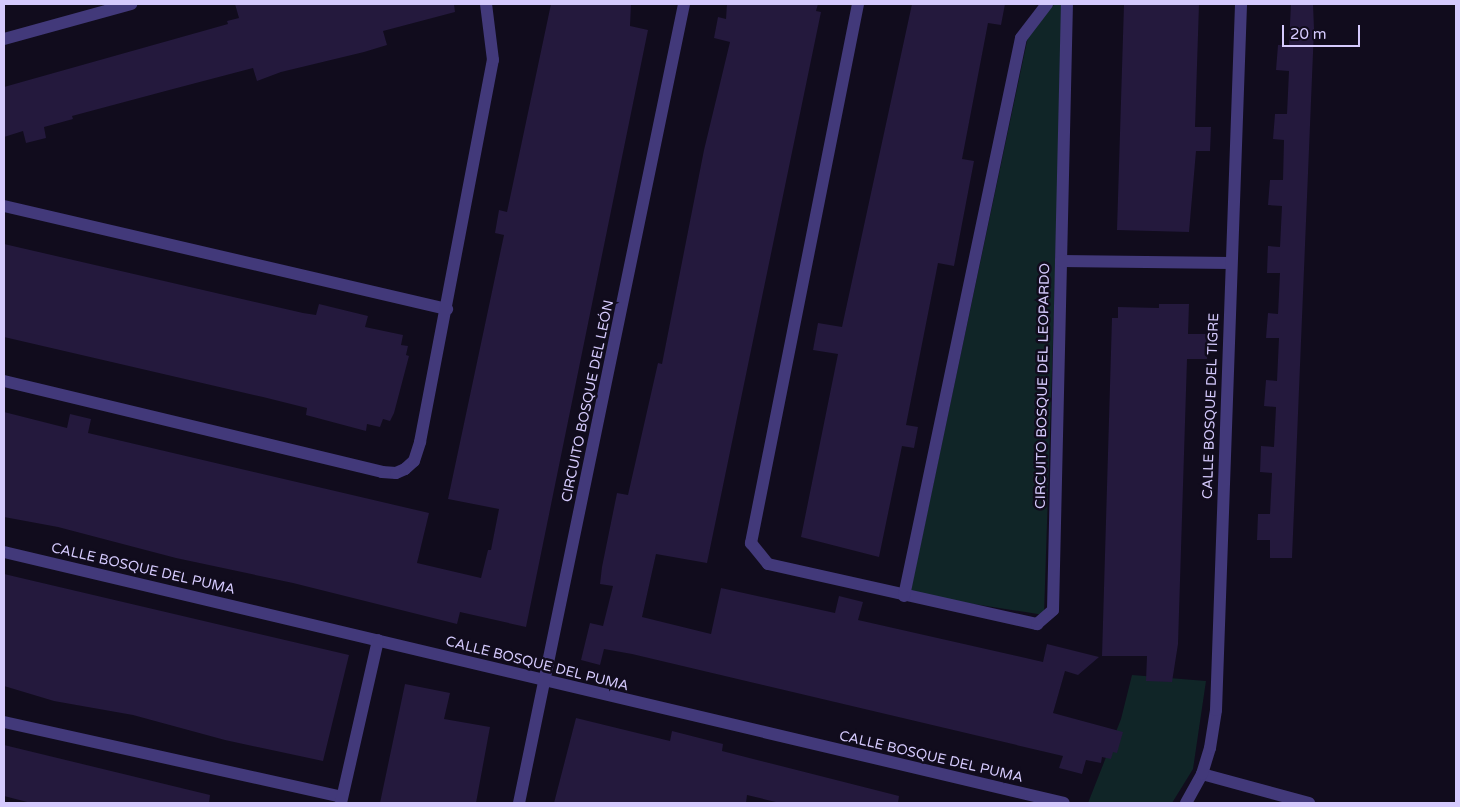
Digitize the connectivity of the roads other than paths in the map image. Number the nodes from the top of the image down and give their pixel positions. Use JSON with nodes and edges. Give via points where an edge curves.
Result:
{"nodes":[{"id":1,"x":131,"y":4,"type":"edge"},
{"id":2,"x":486,"y":4,"type":"edge"},
{"id":3,"x":684,"y":4,"type":"edge"},
{"id":4,"x":858,"y":4,"type":"edge"},
{"id":5,"x":1047,"y":4,"type":"edge"},
{"id":6,"x":1066,"y":4,"type":"edge"},
{"id":7,"x":1241,"y":4,"type":"edge"},
{"id":8,"x":4,"y":39,"type":"edge"},
{"id":9,"x":4,"y":206,"type":"edge"},
{"id":10,"x":1061,"y":261,"type":"junction"},
{"id":11,"x":1231,"y":263,"type":"junction"},
{"id":12,"x":447,"y":309,"type":"junction"},
{"id":13,"x":4,"y":381,"type":"edge"},
{"id":14,"x":4,"y":552,"type":"edge"},
{"id":15,"x":904,"y":596,"type":"junction"},
{"id":16,"x":378,"y":640,"type":"junction"},
{"id":17,"x":546,"y":682,"type":"junction"},
{"id":18,"x":4,"y":722,"type":"edge"},
{"id":19,"x":1202,"y":774,"type":"junction"},
{"id":20,"x":342,"y":800,"type":"edge"},
{"id":21,"x":519,"y":803,"type":"edge"},
{"id":22,"x":1064,"y":803,"type":"edge"},
{"id":23,"x":1186,"y":803,"type":"edge"},
{"id":24,"x":1309,"y":803,"type":"edge"}],
"edges":[{"from":1,"to":8,"type":"street"},
{"from":2,"to":12,"type":"street","via":[[493,60]]},
{"from":3,"to":17,"type":"street","name":"CIRCUITO BOSQUE DEL LEÓN"},
{"from":4,"to":15,"type":"street","name":"CIRCUITO BOSQUE DEL LEOPARDO","via":[[751,543],[768,564]]},
{"from":5,"to":15,"type":"street","via":[[1021,38]]},
{"from":6,"to":10,"type":"street","name":"CIRCUITO BOSQUE DEL LEOPARDO"},
{"from":7,"to":11,"type":"street","name":"CALLE BOSQUE DEL TIGRE"},
{"from":9,"to":12,"type":"street"},
{"from":10,"to":11,"type":"street"},
{"from":10,"to":15,"type":"street","name":"CIRCUITO BOSQUE DEL LEOPARDO","via":[[1053,610],[1038,624],[1020,623]]},
{"from":11,"to":19,"type":"street","name":"CALLE BOSQUE DEL TIGRE","via":[[1216,710]]},
{"from":12,"to":13,"type":"street","via":[[420,442],[414,460],[396,473]]},
{"from":14,"to":16,"type":"street","name":"CALLE BOSQUE DEL PUMA"},
{"from":16,"to":17,"type":"street","name":"CALLE BOSQUE DEL PUMA"},
{"from":16,"to":20,"type":"street"},
{"from":17,"to":21,"type":"street","name":"CIRCUITO BOSQUE DEL LEÓN"},
{"from":17,"to":22,"type":"street","name":"CALLE BOSQUE DEL PUMA"},
{"from":18,"to":20,"type":"street"},
{"from":19,"to":23,"type":"street","name":"CALLE BOSQUE DEL TIGRE"},
{"from":19,"to":24,"type":"street"}]}
